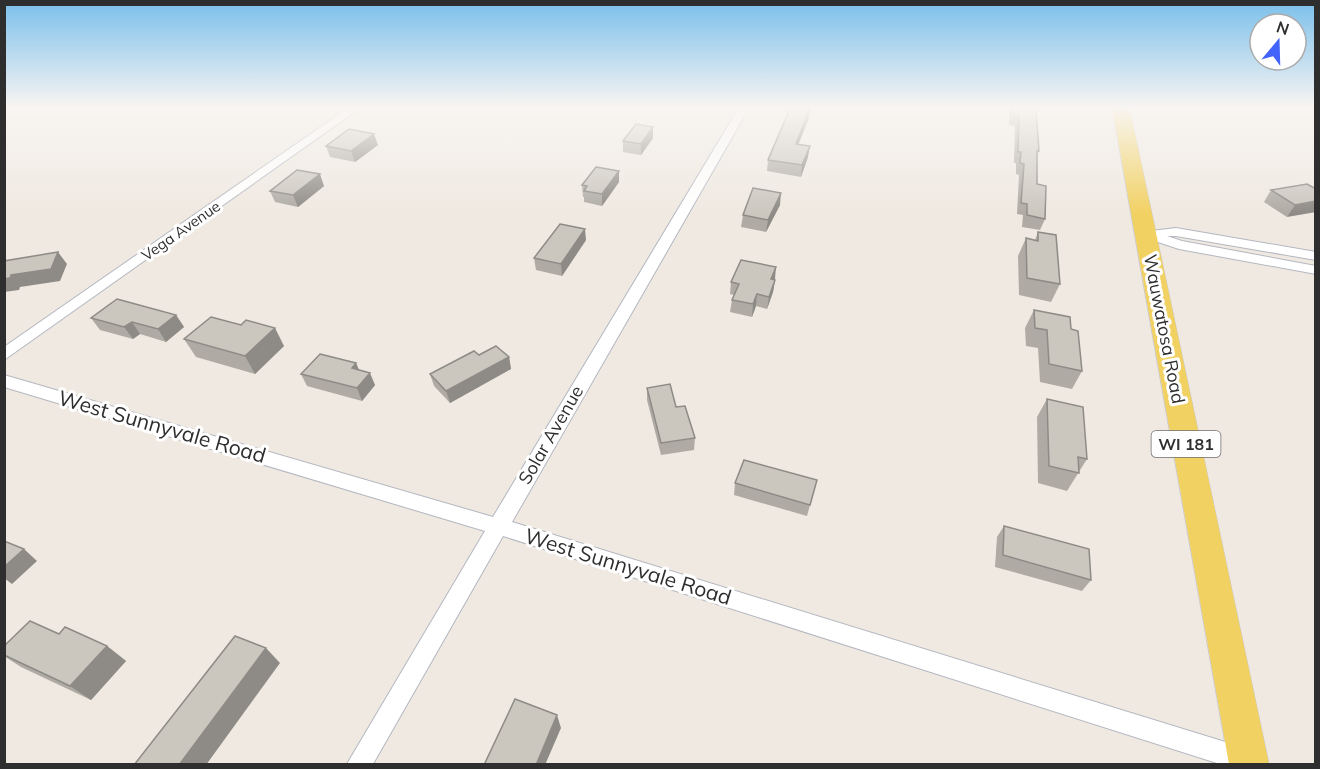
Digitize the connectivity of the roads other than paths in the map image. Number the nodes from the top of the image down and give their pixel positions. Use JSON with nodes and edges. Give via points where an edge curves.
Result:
{"nodes":[{"id":1,"x":307,"y":142,"type":"edge"},
{"id":2,"x":724,"y":142,"type":"edge"},
{"id":3,"x":1127,"y":142,"type":"edge"},
{"id":4,"x":1145,"y":233,"type":"junction"},
{"id":5,"x":1316,"y":256,"type":"edge"},
{"id":6,"x":1316,"y":270,"type":"edge"},
{"id":7,"x":4,"y":355,"type":"edge"},
{"id":8,"x":4,"y":381,"type":"edge"},
{"id":9,"x":497,"y":526,"type":"junction"},
{"id":10,"x":1249,"y":763,"type":"edge"},
{"id":11,"x":359,"y":765,"type":"edge"}],
"edges":[{"from":1,"to":7,"type":"street","name":"Vega Avenue"},
{"from":2,"to":9,"type":"street","name":"Solar Avenue"},
{"from":3,"to":4,"type":"main road","name":"Wauwatosa Road","number":"WI 181"},
{"from":4,"to":5,"type":"street","via":[[1176,232]]},
{"from":4,"to":6,"type":"street","via":[[1179,245]]},
{"from":4,"to":10,"type":"main road","name":"Wauwatosa Road","number":"WI 181"},
{"from":8,"to":9,"type":"street","name":"West Sunnyvale Road"},
{"from":9,"to":10,"type":"street","name":"West Sunnyvale Road"},
{"from":9,"to":11,"type":"street","name":"Solar Avenue"}]}
